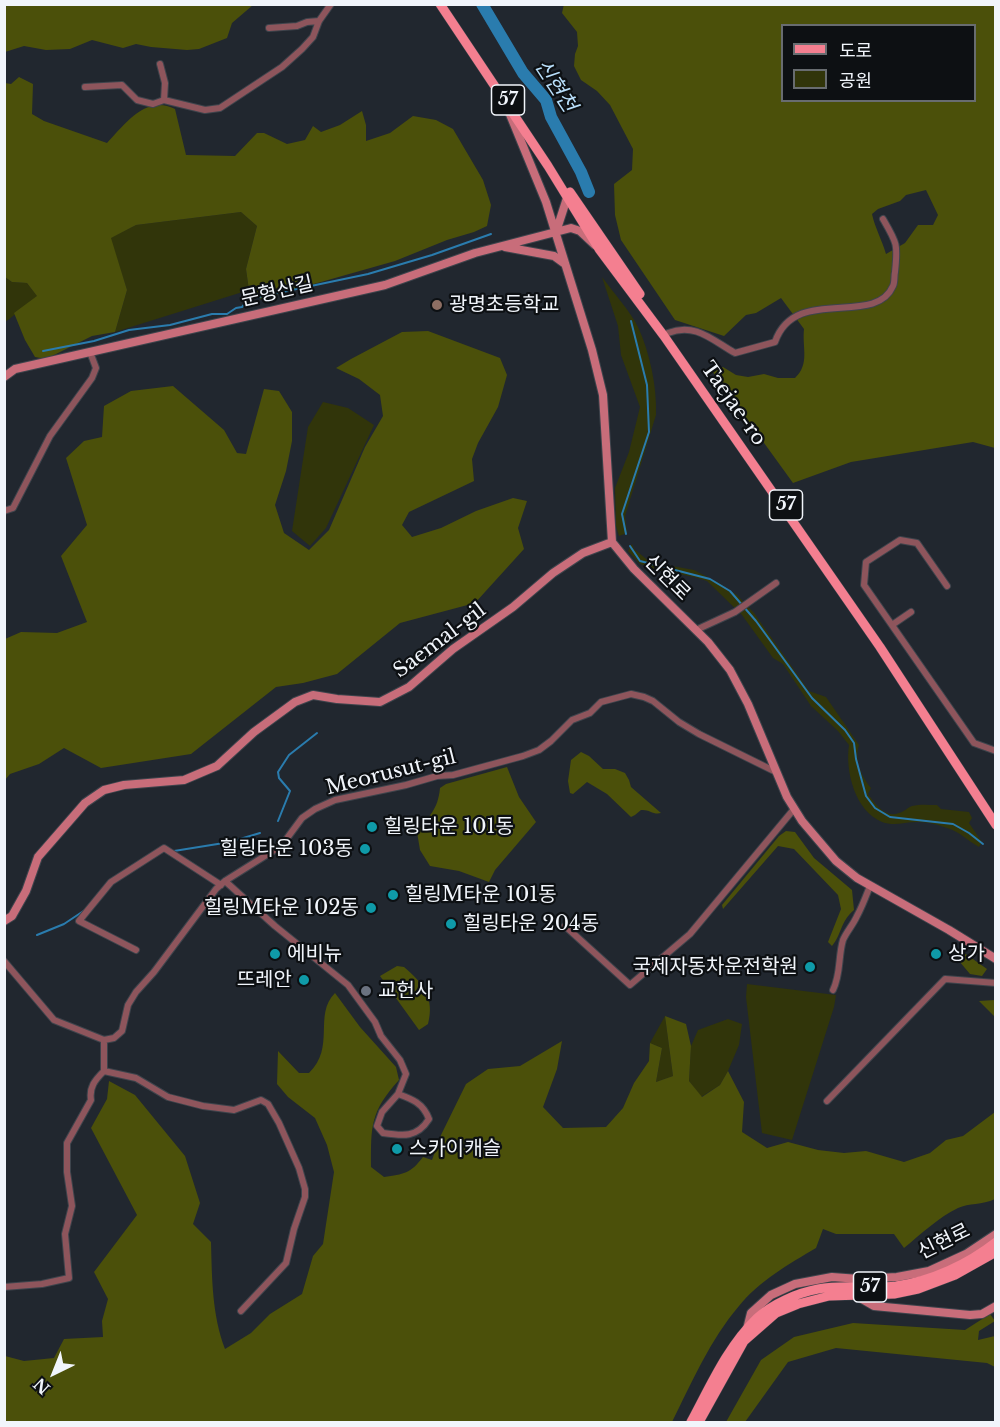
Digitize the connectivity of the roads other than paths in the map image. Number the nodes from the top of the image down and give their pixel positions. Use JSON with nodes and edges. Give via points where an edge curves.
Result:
{"nodes":[{"id":1,"x":331,"y":4,"type":"edge"},
{"id":2,"x":442,"y":4,"type":"edge"},
{"id":3,"x":319,"y":21,"type":"junction"},
{"id":4,"x":269,"y":28,"type":"dead end"},
{"id":5,"x":160,"y":64,"type":"dead end"},
{"id":6,"x":85,"y":87,"type":"dead end"},
{"id":7,"x":164,"y":100,"type":"junction"},
{"id":8,"x":507,"y":105,"type":"junction"},
{"id":9,"x":570,"y":196,"type":"junction"},
{"id":10,"x":883,"y":219,"type":"dead end"},
{"id":11,"x":556,"y":233,"type":"junction"},
{"id":12,"x":498,"y":246,"type":"junction"},
{"id":13,"x":599,"y":249,"type":"junction"},
{"id":14,"x":565,"y":264,"type":"junction"},
{"id":15,"x":668,"y":333,"type":"junction"},
{"id":16,"x":90,"y":352,"type":"junction"},
{"id":17,"x":4,"y":377,"type":"edge"},
{"id":18,"x":4,"y":511,"type":"edge"},
{"id":19,"x":612,"y":542,"type":"junction"},
{"id":20,"x":776,"y":583,"type":"dead end"},
{"id":21,"x":946,"y":586,"type":"dead end"},
{"id":22,"x":911,"y":612,"type":"dead end"},
{"id":23,"x":892,"y":625,"type":"junction"},
{"id":24,"x":696,"y":630,"type":"junction"},
{"id":25,"x":996,"y":751,"type":"edge"},
{"id":26,"x":777,"y":772,"type":"junction"},
{"id":27,"x":794,"y":808,"type":"junction"},
{"id":28,"x":996,"y":817,"type":"edge"},
{"id":29,"x":996,"y":825,"type":"edge"},
{"id":30,"x":223,"y":883,"type":"junction"},
{"id":31,"x":870,"y":886,"type":"junction"},
{"id":32,"x":4,"y":921,"type":"edge"},
{"id":33,"x":565,"y":926,"type":"dead end"},
{"id":34,"x":136,"y":950,"type":"dead end"},
{"id":35,"x":996,"y":959,"type":"edge"},
{"id":36,"x":4,"y":961,"type":"edge"},
{"id":37,"x":996,"y":983,"type":"edge"},
{"id":38,"x":833,"y":990,"type":"dead end"},
{"id":39,"x":104,"y":1040,"type":"junction"},
{"id":40,"x":104,"y":1071,"type":"junction"},
{"id":41,"x":398,"y":1094,"type":"junction"},
{"id":42,"x":827,"y":1101,"type":"dead end"},
{"id":43,"x":995,"y":1237,"type":"edge"},
{"id":44,"x":996,"y":1252,"type":"edge"},
{"id":45,"x":4,"y":1287,"type":"edge"},
{"id":46,"x":855,"y":1295,"type":"junction"},
{"id":47,"x":996,"y":1306,"type":"edge"},
{"id":48,"x":241,"y":1311,"type":"dead end"},
{"id":49,"x":691,"y":1422,"type":"edge"},
{"id":50,"x":699,"y":1422,"type":"edge"}],
"edges":[{"from":1,"to":3,"type":"street"},
{"from":2,"to":8,"type":"main road","name":"Taejae-ro","number":"57"},
{"from":2,"to":9,"type":"main road","name":"Taejae-ro","number":"57"},
{"from":3,"to":4,"type":"street"},
{"from":3,"to":7,"type":"street","via":[[313,37],[282,67],[220,108],[205,110]]},
{"from":5,"to":7,"type":"street"},
{"from":6,"to":7,"type":"street","via":[[122,85],[137,100],[153,104]]},
{"from":8,"to":9,"type":"main road","name":"Taejae-ro","number":"57"},
{"from":8,"to":11,"type":"main road"},
{"from":9,"to":11,"type":"main road"},
{"from":9,"to":13,"type":"main road","name":"Taejae-ro","number":"57"},
{"from":9,"to":15,"type":"main road","name":"Taejae-ro","number":"57"},
{"from":10,"to":15,"type":"street","via":[[897,243],[893,286],[882,300],[848,308],[814,309],[779,330],[775,342],[735,353],[689,329]]},
{"from":11,"to":12,"type":"main road","name":"문형산길"},
{"from":11,"to":13,"type":"main road","name":"문형산길","via":[[571,228],[580,231]]},
{"from":11,"to":14,"type":"main road"},
{"from":12,"to":14,"type":"main road","via":[[554,256]]},
{"from":12,"to":16,"type":"main road","name":"문형산길","via":[[385,285]]},
{"from":13,"to":29,"type":"main road","name":"Taejae-ro","number":"57","via":[[880,647]]},
{"from":14,"to":19,"type":"main road","via":[[603,395]]},
{"from":15,"to":28,"type":"main road","name":"Taejae-ro","number":"57"},
{"from":16,"to":17,"type":"main road","name":"문형산길","via":[[15,369]]},
{"from":16,"to":18,"type":"street","via":[[96,368],[92,378],[50,436],[13,508]]},
{"from":19,"to":24,"type":"main road","name":"신현로"},
{"from":19,"to":32,"type":"main road","name":"Saemal-gil","via":[[583,553],[553,573],[410,687],[380,702],[313,695],[286,708],[217,766],[184,780],[124,784],[104,790],[85,803],[38,857],[26,891],[12,916]]},
{"from":20,"to":24,"type":"street","via":[[735,612]]},
{"from":21,"to":23,"type":"street","via":[[917,543],[900,540],[866,562],[864,585]]},
{"from":22,"to":23,"type":"street"},
{"from":23,"to":25,"type":"street","via":[[974,743]]},
{"from":24,"to":26,"type":"main road","name":"신현로","via":[[730,670]]},
{"from":26,"to":27,"type":"main road","name":"신현로"},
{"from":26,"to":30,"type":"street","name":"Meorusut-gil","via":[[699,734],[653,701],[631,694],[601,702],[590,713],[572,720],[539,750],[523,756],[335,800],[315,809],[302,818],[285,842]]},
{"from":27,"to":31,"type":"main road","name":"신현로","via":[[836,861]]},
{"from":27,"to":33,"type":"street","via":[[690,934],[630,985]]},
{"from":30,"to":34,"type":"street","via":[[164,848],[111,882],[79,921]]},
{"from":30,"to":39,"type":"street","name":"Meorusut-gil","via":[[136,992],[128,1005],[122,1030],[114,1038]]},
{"from":30,"to":41,"type":"street","via":[[348,985],[403,1066],[406,1074]]},
{"from":31,"to":35,"type":"main road","name":"신현로"},
{"from":31,"to":38,"type":"street","via":[[843,940]]},
{"from":36,"to":39,"type":"street","via":[[54,1020]]},
{"from":37,"to":42,"type":"street","via":[[945,979]]},
{"from":39,"to":40,"type":"street"},
{"from":40,"to":45,"type":"street","via":[[94,1080],[91,1100],[67,1143],[72,1206],[65,1234],[69,1278]]},
{"from":40,"to":48,"type":"street","via":[[136,1078],[168,1097],[203,1106],[234,1110],[261,1100],[268,1104],[279,1123],[299,1168],[305,1197],[286,1263]]},
{"from":41,"to":41,"type":"street","via":[[382,1112],[377,1126],[383,1133],[400,1136],[423,1128],[429,1119],[426,1111],[417,1101]]},
{"from":43,"to":49,"type":"main road","number":"57","via":[[956,1268],[917,1282],[818,1289],[782,1301],[758,1317],[737,1340]]},
{"from":44,"to":46,"type":"main road","number":"57","via":[[955,1275],[918,1289]]},
{"from":46,"to":47,"type":"main road","via":[[874,1306],[970,1316]]},
{"from":46,"to":50,"type":"main road","number":"57","via":[[814,1299],[769,1318],[744,1341]]}]}
